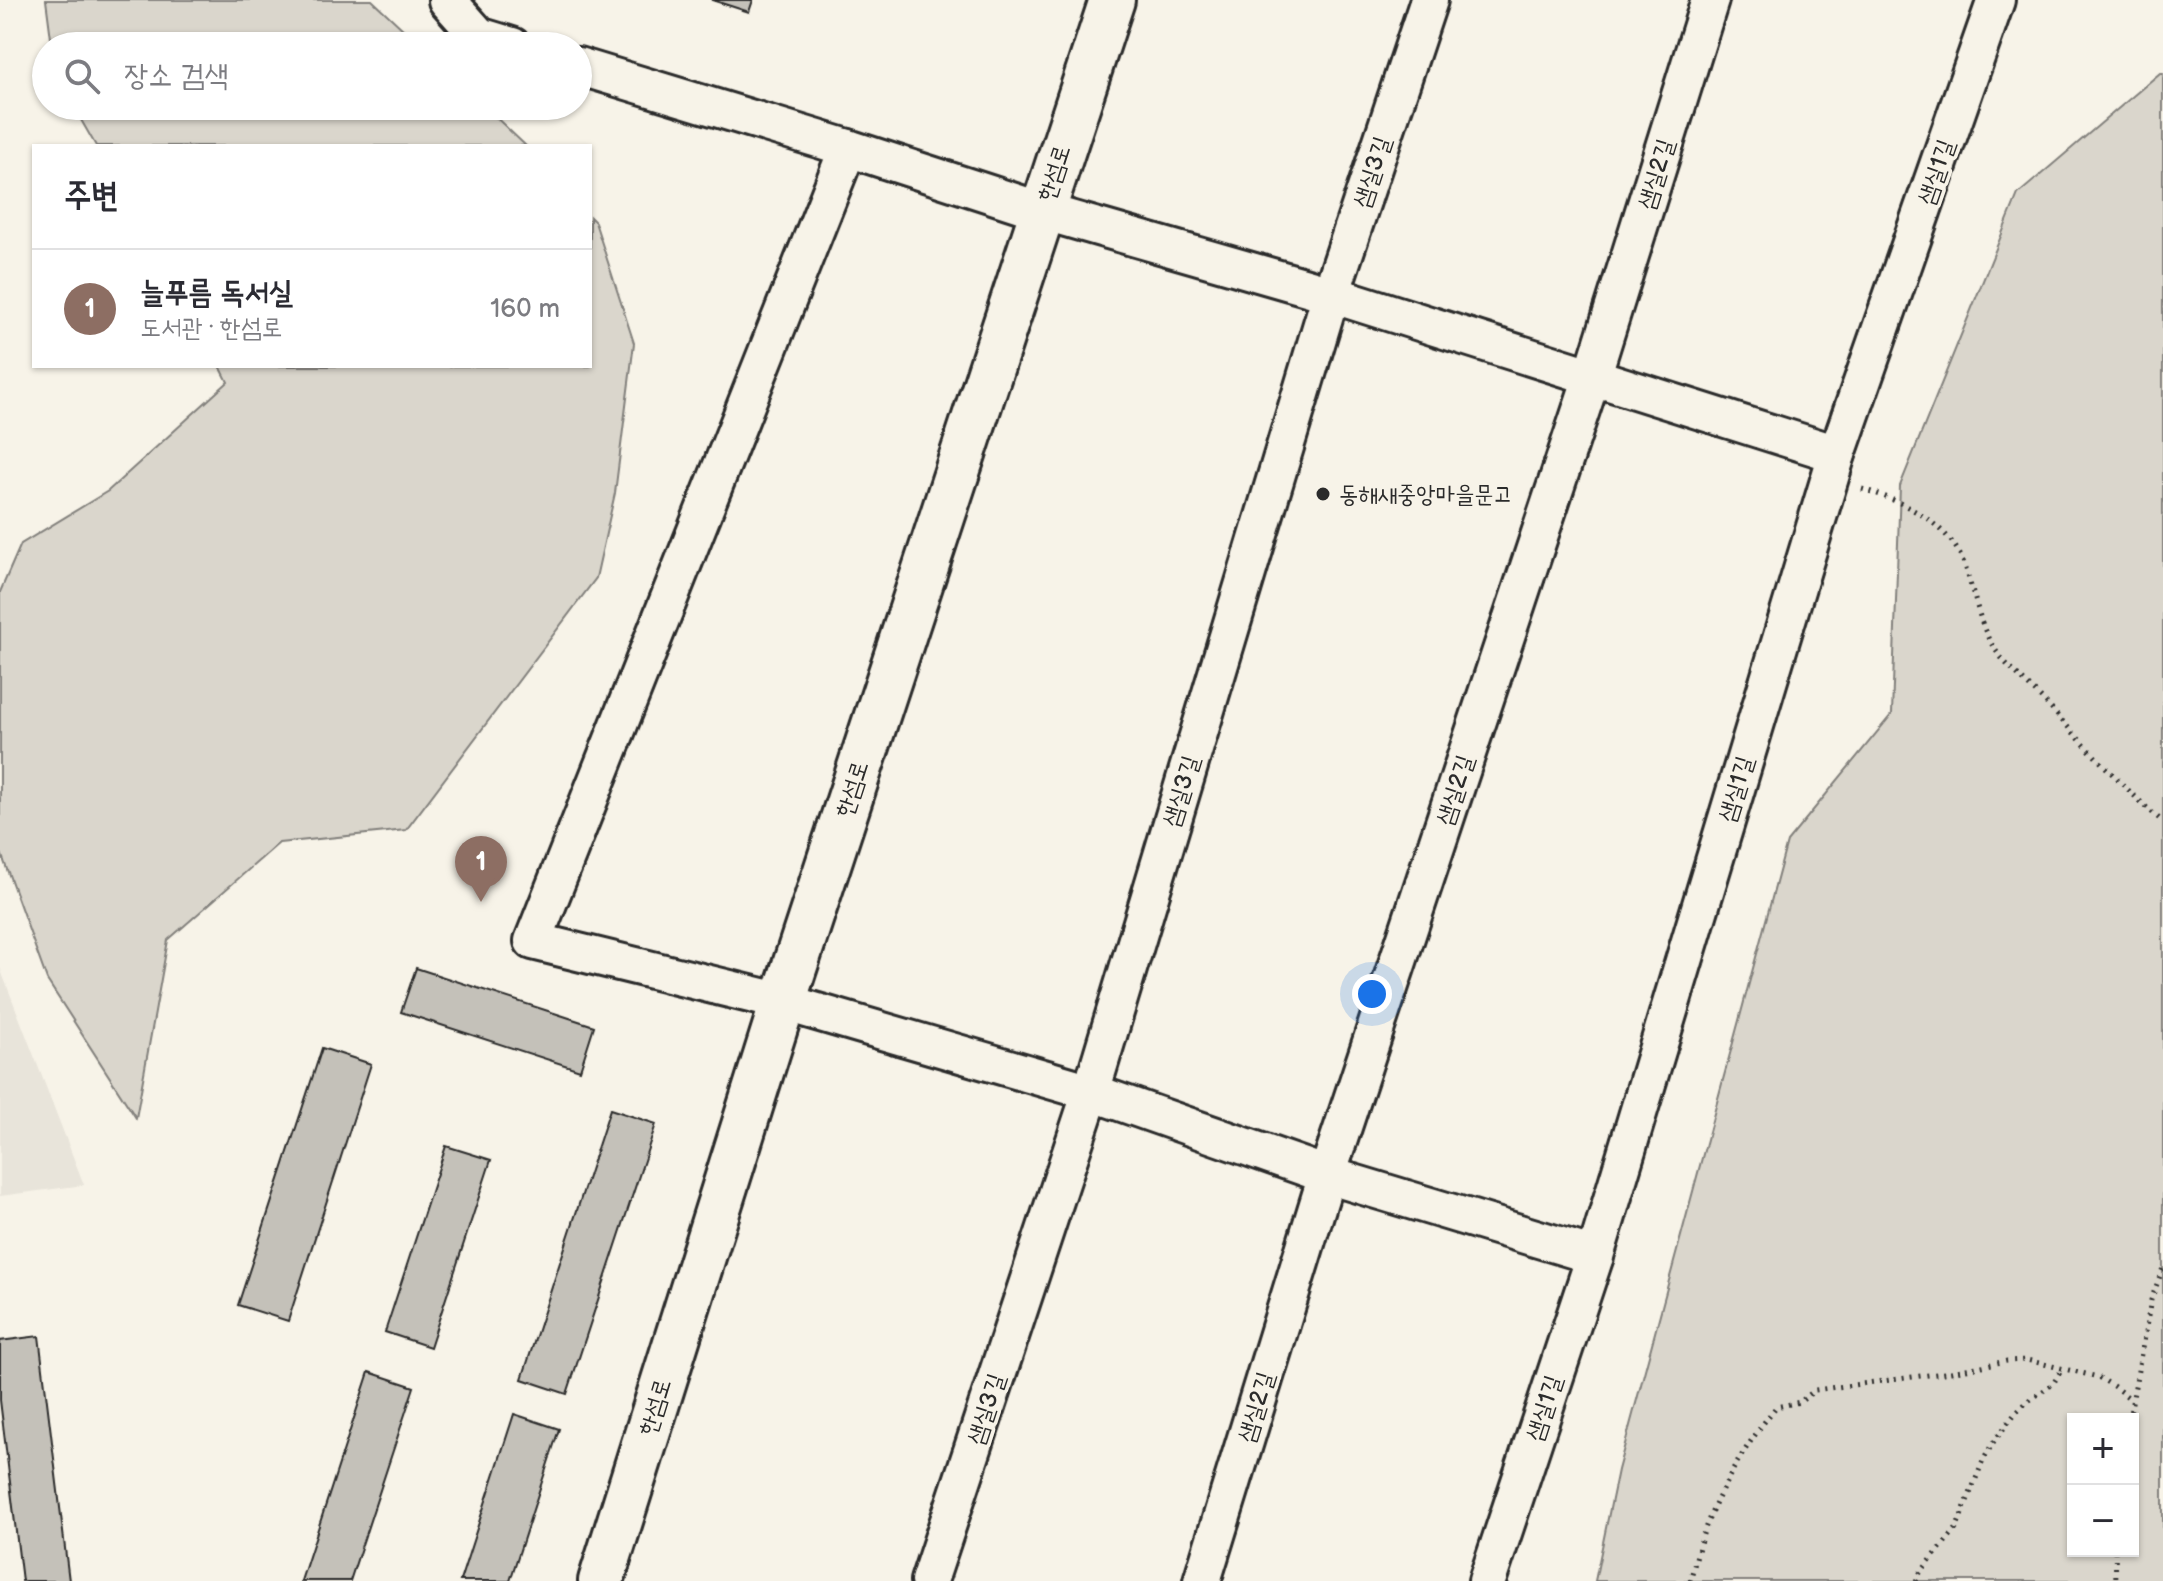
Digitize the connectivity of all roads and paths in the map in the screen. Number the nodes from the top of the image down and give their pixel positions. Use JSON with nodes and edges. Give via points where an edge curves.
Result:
{"nodes":[{"id":1,"x":447,"y":0,"type":"edge"},
{"id":2,"x":1112,"y":0,"type":"edge"},
{"id":3,"x":1429,"y":0,"type":"edge"},
{"id":4,"x":1710,"y":0,"type":"edge"},
{"id":5,"x":1996,"y":0,"type":"edge"},
{"id":6,"x":475,"y":32,"type":"edge"},
{"id":7,"x":592,"y":70,"type":"edge"},
{"id":8,"x":848,"y":148,"type":"junction"},
{"id":9,"x":1042,"y":211,"type":"junction"},
{"id":10,"x":1331,"y":294,"type":"junction"},
{"id":11,"x":1592,"y":377,"type":"junction"},
{"id":12,"x":1834,"y":467,"type":"junction"},
{"id":13,"x":2163,"y":822,"type":"edge"},
{"id":14,"x":783,"y":1002,"type":"junction"},
{"id":15,"x":1091,"y":1092,"type":"junction"},
{"id":16,"x":1327,"y":1175,"type":"junction"},
{"id":17,"x":1595,"y":1256,"type":"junction"},
{"id":18,"x":2163,"y":1268,"type":"edge"},
{"id":19,"x":2062,"y":1369,"type":"junction"},
{"id":20,"x":2132,"y":1400,"type":"junction"},
{"id":21,"x":2130,"y":1413,"type":"edge"},
{"id":22,"x":2115,"y":1557,"type":"edge"},
{"id":23,"x":601,"y":1581,"type":"edge"},
{"id":24,"x":929,"y":1581,"type":"edge"},
{"id":25,"x":1202,"y":1581,"type":"edge"},
{"id":26,"x":1487,"y":1581,"type":"edge"},
{"id":27,"x":1690,"y":1581,"type":"edge"},
{"id":28,"x":1916,"y":1581,"type":"edge"},
{"id":29,"x":2116,"y":1581,"type":"edge"}],
"edges":[{"from":1,"to":6,"type":"street"},
{"from":2,"to":9,"type":"street","name":"한섬로"},
{"from":3,"to":10,"type":"street","name":"샘실3길"},
{"from":4,"to":11,"type":"street","name":"샘실2길"},
{"from":5,"to":12,"type":"street","name":"샘실1길"},
{"from":7,"to":8,"type":"street"},
{"from":8,"to":9,"type":"street"},
{"from":8,"to":14,"type":"street","via":[[533,941]]},
{"from":9,"to":10,"type":"street"},
{"from":9,"to":14,"type":"street","name":"한섬로"},
{"from":10,"to":11,"type":"street"},
{"from":10,"to":15,"type":"street","name":"샘실3길"},
{"from":11,"to":12,"type":"street"},
{"from":11,"to":16,"type":"street","name":"샘실2길"},
{"from":12,"to":13,"type":"path","via":[[1869,491],[1912,509],[1952,541],[1994,649]]},
{"from":12,"to":17,"type":"street","name":"샘실1길"},
{"from":14,"to":15,"type":"street"},
{"from":14,"to":23,"type":"street","name":"한섬로"},
{"from":15,"to":16,"type":"street"},
{"from":15,"to":24,"type":"street","name":"샘실3길"},
{"from":16,"to":17,"type":"street"},
{"from":16,"to":25,"type":"street","name":"샘실2길"},
{"from":17,"to":26,"type":"street","name":"샘실1길"},
{"from":18,"to":20,"type":"path","via":[[2151,1300]]},
{"from":19,"to":20,"type":"path","via":[[2098,1377]]},
{"from":19,"to":27,"type":"path","via":[[2007,1361],[1815,1390],[1800,1402],[1776,1407],[1728,1478],[1705,1527]]},
{"from":19,"to":28,"type":"path","via":[[1992,1444],[1956,1529]]},
{"from":20,"to":21,"type":"path"},
{"from":22,"to":29,"type":"path"}]}
